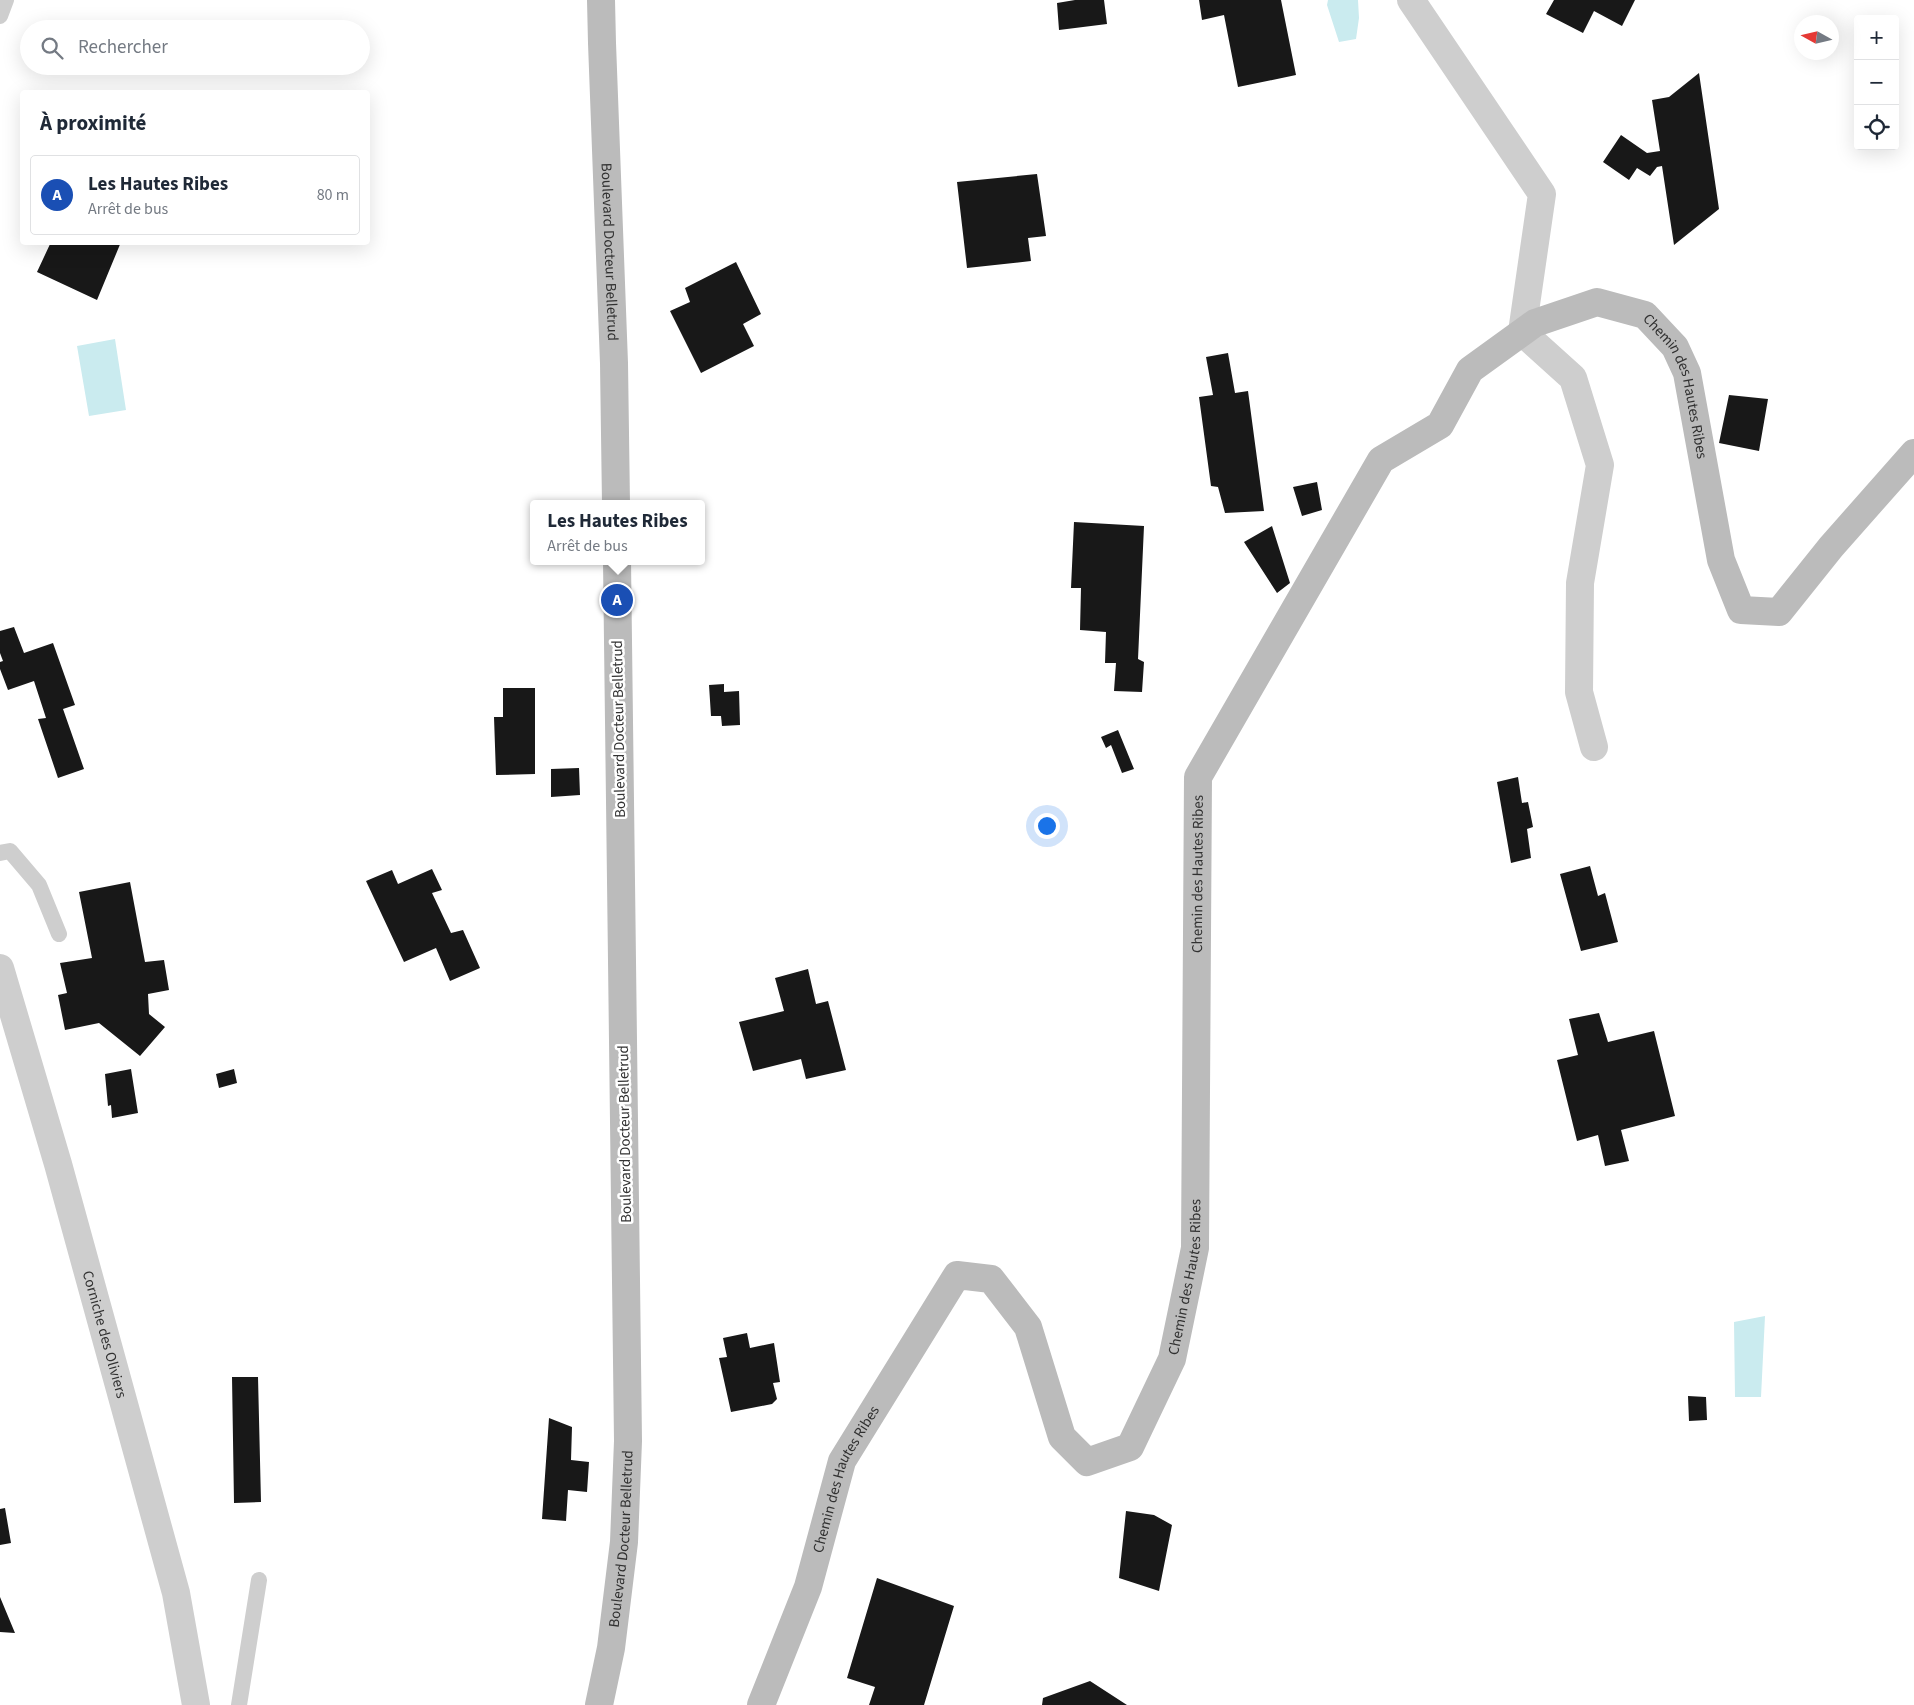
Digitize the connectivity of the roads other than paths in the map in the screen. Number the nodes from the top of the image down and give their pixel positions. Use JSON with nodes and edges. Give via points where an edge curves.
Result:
{"nodes":[{"id":1,"x":6,"y":0,"type":"edge"},
{"id":2,"x":601,"y":0,"type":"edge"},
{"id":3,"x":1411,"y":0,"type":"edge"},
{"id":4,"x":0,"y":16,"type":"edge"},
{"id":5,"x":1522,"y":332,"type":"junction"},
{"id":6,"x":1914,"y":453,"type":"edge"},
{"id":7,"x":616,"y":500,"type":"edge"},
{"id":8,"x":617,"y":565,"type":"edge"},
{"id":9,"x":1594,"y":747,"type":"dead end"},
{"id":10,"x":0,"y":853,"type":"edge"},
{"id":11,"x":59,"y":934,"type":"dead end"},
{"id":12,"x":0,"y":968,"type":"edge"},
{"id":13,"x":259,"y":1580,"type":"dead end"},
{"id":14,"x":196,"y":1705,"type":"edge"},
{"id":15,"x":239,"y":1705,"type":"edge"},
{"id":16,"x":599,"y":1705,"type":"edge"},
{"id":17,"x":761,"y":1705,"type":"edge"}],
"edges":[{"from":1,"to":4,"type":"lane"},
{"from":2,"to":7,"type":"street","name":"Boulevard Docteur Belletrud"},
{"from":3,"to":5,"type":"street","via":[[1542,194]]},
{"from":5,"to":6,"type":"street","name":"Chemin des Hautes Ribes","via":[[1534,323],[1597,302],[1645,315],[1674,347],[1687,373],[1722,560],[1740,610],[1779,612]]},
{"from":5,"to":9,"type":"street","via":[[1573,378],[1600,465],[1580,583],[1580,692]]},
{"from":5,"to":17,"type":"street","name":"Chemin des Hautes Ribes","via":[[1470,370],[1440,425],[1381,460],[1198,777],[1194,1248],[1172,1359],[1130,1447],[1087,1462],[1062,1437],[1028,1327],[990,1279],[957,1274],[842,1461],[808,1587]]},
{"from":8,"to":16,"type":"street","name":"Boulevard Docteur Belletrud","via":[[628,1440],[624,1542],[611,1648]]},
{"from":10,"to":11,"type":"lane","via":[[10,851],[38,885]]},
{"from":12,"to":14,"type":"street","name":"Corniche des Oliviers","via":[[58,1164],[176,1593]]},
{"from":13,"to":15,"type":"lane"}]}
